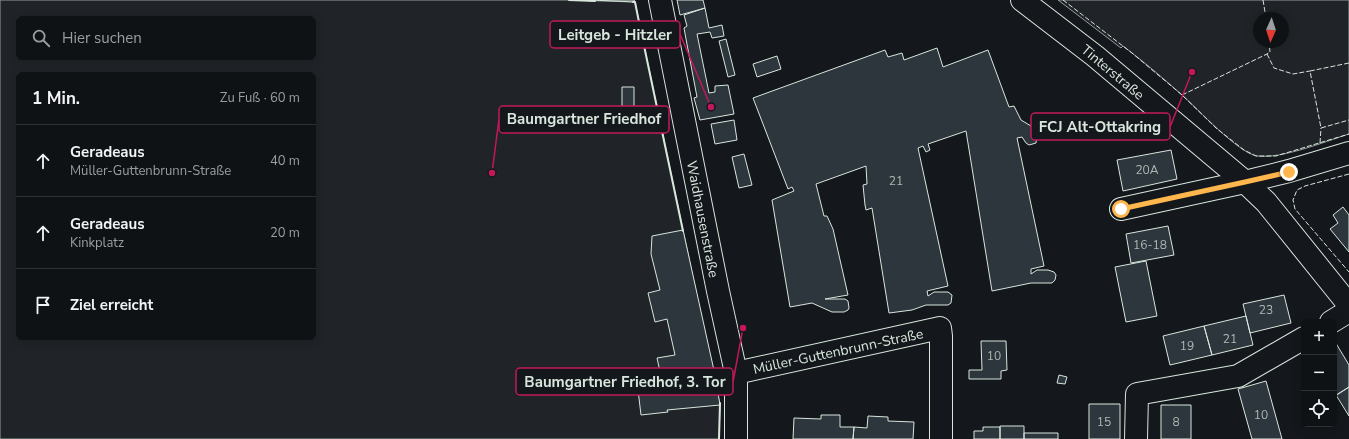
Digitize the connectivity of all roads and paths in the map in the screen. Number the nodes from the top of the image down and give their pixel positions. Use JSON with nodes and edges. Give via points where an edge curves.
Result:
{"nodes":[{"id":1,"x":660,"y":0,"type":"edge"},
{"id":2,"x":1022,"y":0,"type":"edge"},
{"id":3,"x":1349,"y":153,"type":"edge"},
{"id":4,"x":1245,"y":182,"type":"junction"},
{"id":5,"x":1121,"y":209,"type":"dead end"},
{"id":6,"x":1349,"y":305,"type":"edge"},
{"id":7,"x":1349,"y":311,"type":"edge"},
{"id":8,"x":1336,"y":319,"type":"edge"},
{"id":9,"x":1301,"y":340,"type":"edge"},
{"id":10,"x":736,"y":374,"type":"junction"},
{"id":11,"x":736,"y":439,"type":"edge"},
{"id":12,"x":941,"y":439,"type":"edge"},
{"id":13,"x":1136,"y":439,"type":"edge"}],
"edges":[{"from":1,"to":10,"type":"street","name":"Waidhausenstraße"},
{"from":2,"to":4,"type":"street","name":"Tinterstraße","via":[[1095,56]]},
{"from":3,"to":4,"type":"street","via":[[1289,172]]},
{"from":4,"to":5,"type":"street"},
{"from":4,"to":6,"type":"street","name":"Tinterstraße","via":[[1266,202]]},
{"from":7,"to":8,"type":"street"},
{"from":9,"to":13,"type":"street","via":[[1238,376],[1137,394]]},
{"from":10,"to":11,"type":"street","name":"Waidhausenstraße"},
{"from":10,"to":12,"type":"street","name":"Müller-Guttenbrunn-Straße","via":[[940,328]]}]}
